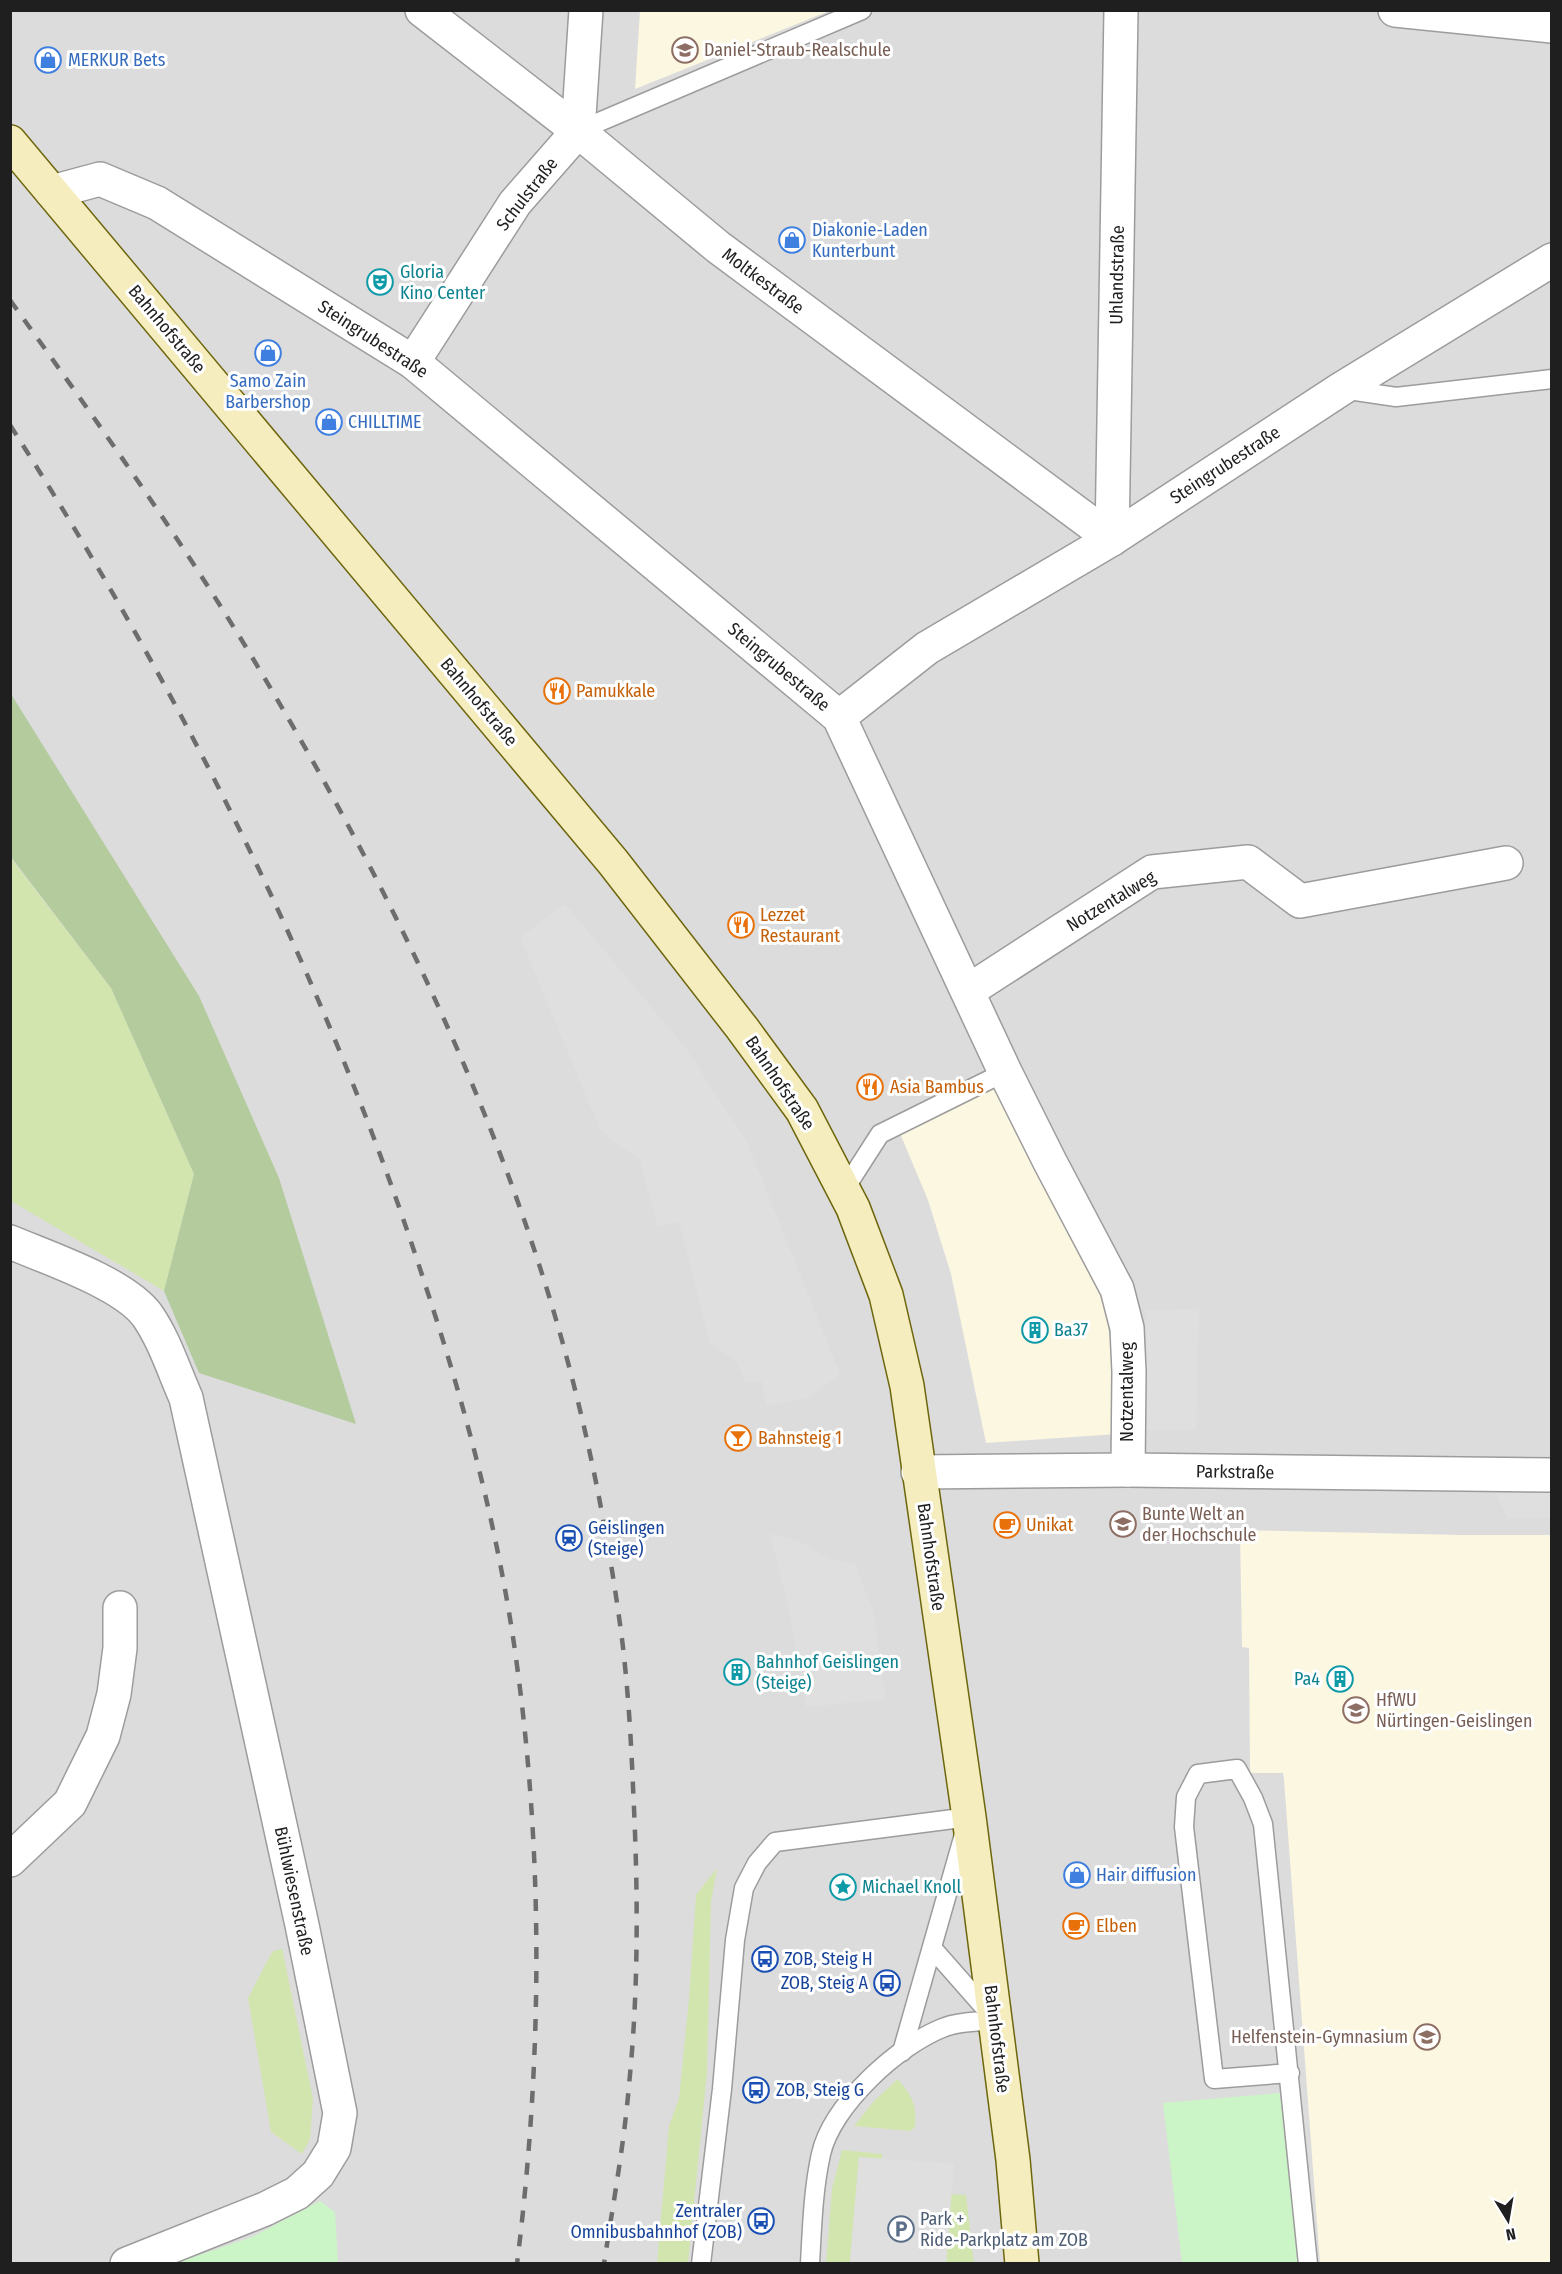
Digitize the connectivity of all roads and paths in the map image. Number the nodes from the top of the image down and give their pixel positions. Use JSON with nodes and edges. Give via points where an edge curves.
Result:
{"nodes":[{"id":1,"x":422,"y":10,"type":"edge"},
{"id":2,"x":586,"y":10,"type":"edge"},
{"id":3,"x":862,"y":10,"type":"edge"},
{"id":4,"x":1121,"y":10,"type":"edge"},
{"id":5,"x":1395,"y":10,"type":"edge"},
{"id":6,"x":1551,"y":26,"type":"edge"},
{"id":7,"x":578,"y":131,"type":"junction"},
{"id":8,"x":10,"y":142,"type":"edge"},
{"id":9,"x":52,"y":192,"type":"junction"},
{"id":10,"x":1551,"y":260,"type":"edge"},
{"id":11,"x":413,"y":362,"type":"junction"},
{"id":12,"x":1551,"y":379,"type":"edge"},
{"id":13,"x":1341,"y":389,"type":"junction"},
{"id":14,"x":1112,"y":539,"type":"junction"},
{"id":15,"x":839,"y":717,"type":"junction"},
{"id":16,"x":1506,"y":863,"type":"dead end"},
{"id":17,"x":968,"y":991,"type":"junction"},
{"id":18,"x":1005,"y":1072,"type":"junction"},
{"id":19,"x":844,"y":1190,"type":"junction"},
{"id":20,"x":10,"y":1242,"type":"edge"},
{"id":21,"x":1128,"y":1470,"type":"junction"},
{"id":22,"x":918,"y":1472,"type":"junction"},
{"id":23,"x":1551,"y":1476,"type":"edge"},
{"id":24,"x":120,"y":1608,"type":"dead end"},
{"id":25,"x":969,"y":1817,"type":"junction"},
{"id":26,"x":10,"y":1860,"type":"edge"},
{"id":27,"x":933,"y":1948,"type":"junction"},
{"id":28,"x":995,"y":2020,"type":"junction"},
{"id":29,"x":902,"y":2052,"type":"junction"},
{"id":30,"x":1290,"y":2073,"type":"junction"},
{"id":31,"x":127,"y":2264,"type":"edge"},
{"id":32,"x":701,"y":2264,"type":"edge"},
{"id":33,"x":810,"y":2264,"type":"edge"},
{"id":34,"x":1022,"y":2264,"type":"edge"},
{"id":35,"x":1308,"y":2264,"type":"edge"}],
"edges":[{"from":1,"to":7,"type":"street","name":"Moltkestraße"},
{"from":2,"to":7,"type":"street"},
{"from":3,"to":7,"type":"lane"},
{"from":4,"to":14,"type":"street","name":"Uhlandstraße"},
{"from":5,"to":6,"type":"street"},
{"from":7,"to":11,"type":"street","name":"Schulstraße","via":[[515,203]]},
{"from":7,"to":14,"type":"street","name":"Moltkestraße","via":[[718,247]]},
{"from":8,"to":9,"type":"street","name":"Bahnhofstraße"},
{"from":9,"to":11,"type":"street","name":"Steingrubestraße","via":[[100,179],[157,203]]},
{"from":9,"to":19,"type":"street","name":"Bahnhofstraße","via":[[613,862],[802,1110]]},
{"from":10,"to":13,"type":"street","name":"Steingrubestraße"},
{"from":11,"to":15,"type":"street","name":"Steingrubestraße"},
{"from":12,"to":13,"type":"lane","via":[[1396,397]]},
{"from":13,"to":14,"type":"street","name":"Steingrubestraße"},
{"from":14,"to":15,"type":"street","name":"Steingrubestraße","via":[[927,648]]},
{"from":15,"to":17,"type":"street","name":"Notzentalweg"},
{"from":16,"to":17,"type":"street","name":"Notzentalweg","via":[[1300,902],[1248,862],[1152,872]]},
{"from":17,"to":18,"type":"street","name":"Notzentalweg"},
{"from":18,"to":19,"type":"lane","via":[[880,1134]]},
{"from":18,"to":21,"type":"street","name":"Notzentalweg","via":[[1117,1289],[1127,1328]]},
{"from":19,"to":22,"type":"street","name":"Bahnhofstraße","via":[[886,1295],[907,1386]]},
{"from":20,"to":31,"type":"street","name":"Bühlwiesenstraße","via":[[116,1288],[146,1314],[186,1398],[340,2113],[334,2148],[318,2174],[297,2193]]},
{"from":21,"to":22,"type":"street","name":"Parkstraße"},
{"from":21,"to":23,"type":"street","name":"Parkstraße"},
{"from":22,"to":25,"type":"street","name":"Bahnhofstraße"},
{"from":24,"to":26,"type":"street","via":[[116,1683],[103,1736],[70,1803]]},
{"from":25,"to":27,"type":"lane"},
{"from":25,"to":28,"type":"street","name":"Bahnhofstraße"},
{"from":25,"to":32,"type":"lane","via":[[775,1842],[758,1863],[744,1888],[735,1940]]},
{"from":27,"to":28,"type":"lane"},
{"from":27,"to":29,"type":"lane"},
{"from":28,"to":29,"type":"lane","via":[[948,2025]]},
{"from":28,"to":34,"type":"street","name":"Bahnhofstraße"},
{"from":29,"to":33,"type":"lane","via":[[852,2098],[833,2126],[822,2152]]},
{"from":30,"to":30,"type":"lane","via":[[1263,1824],[1237,1769],[1198,1774],[1186,1797],[1184,1827],[1214,2079]]},
{"from":30,"to":35,"type":"lane"}]}
